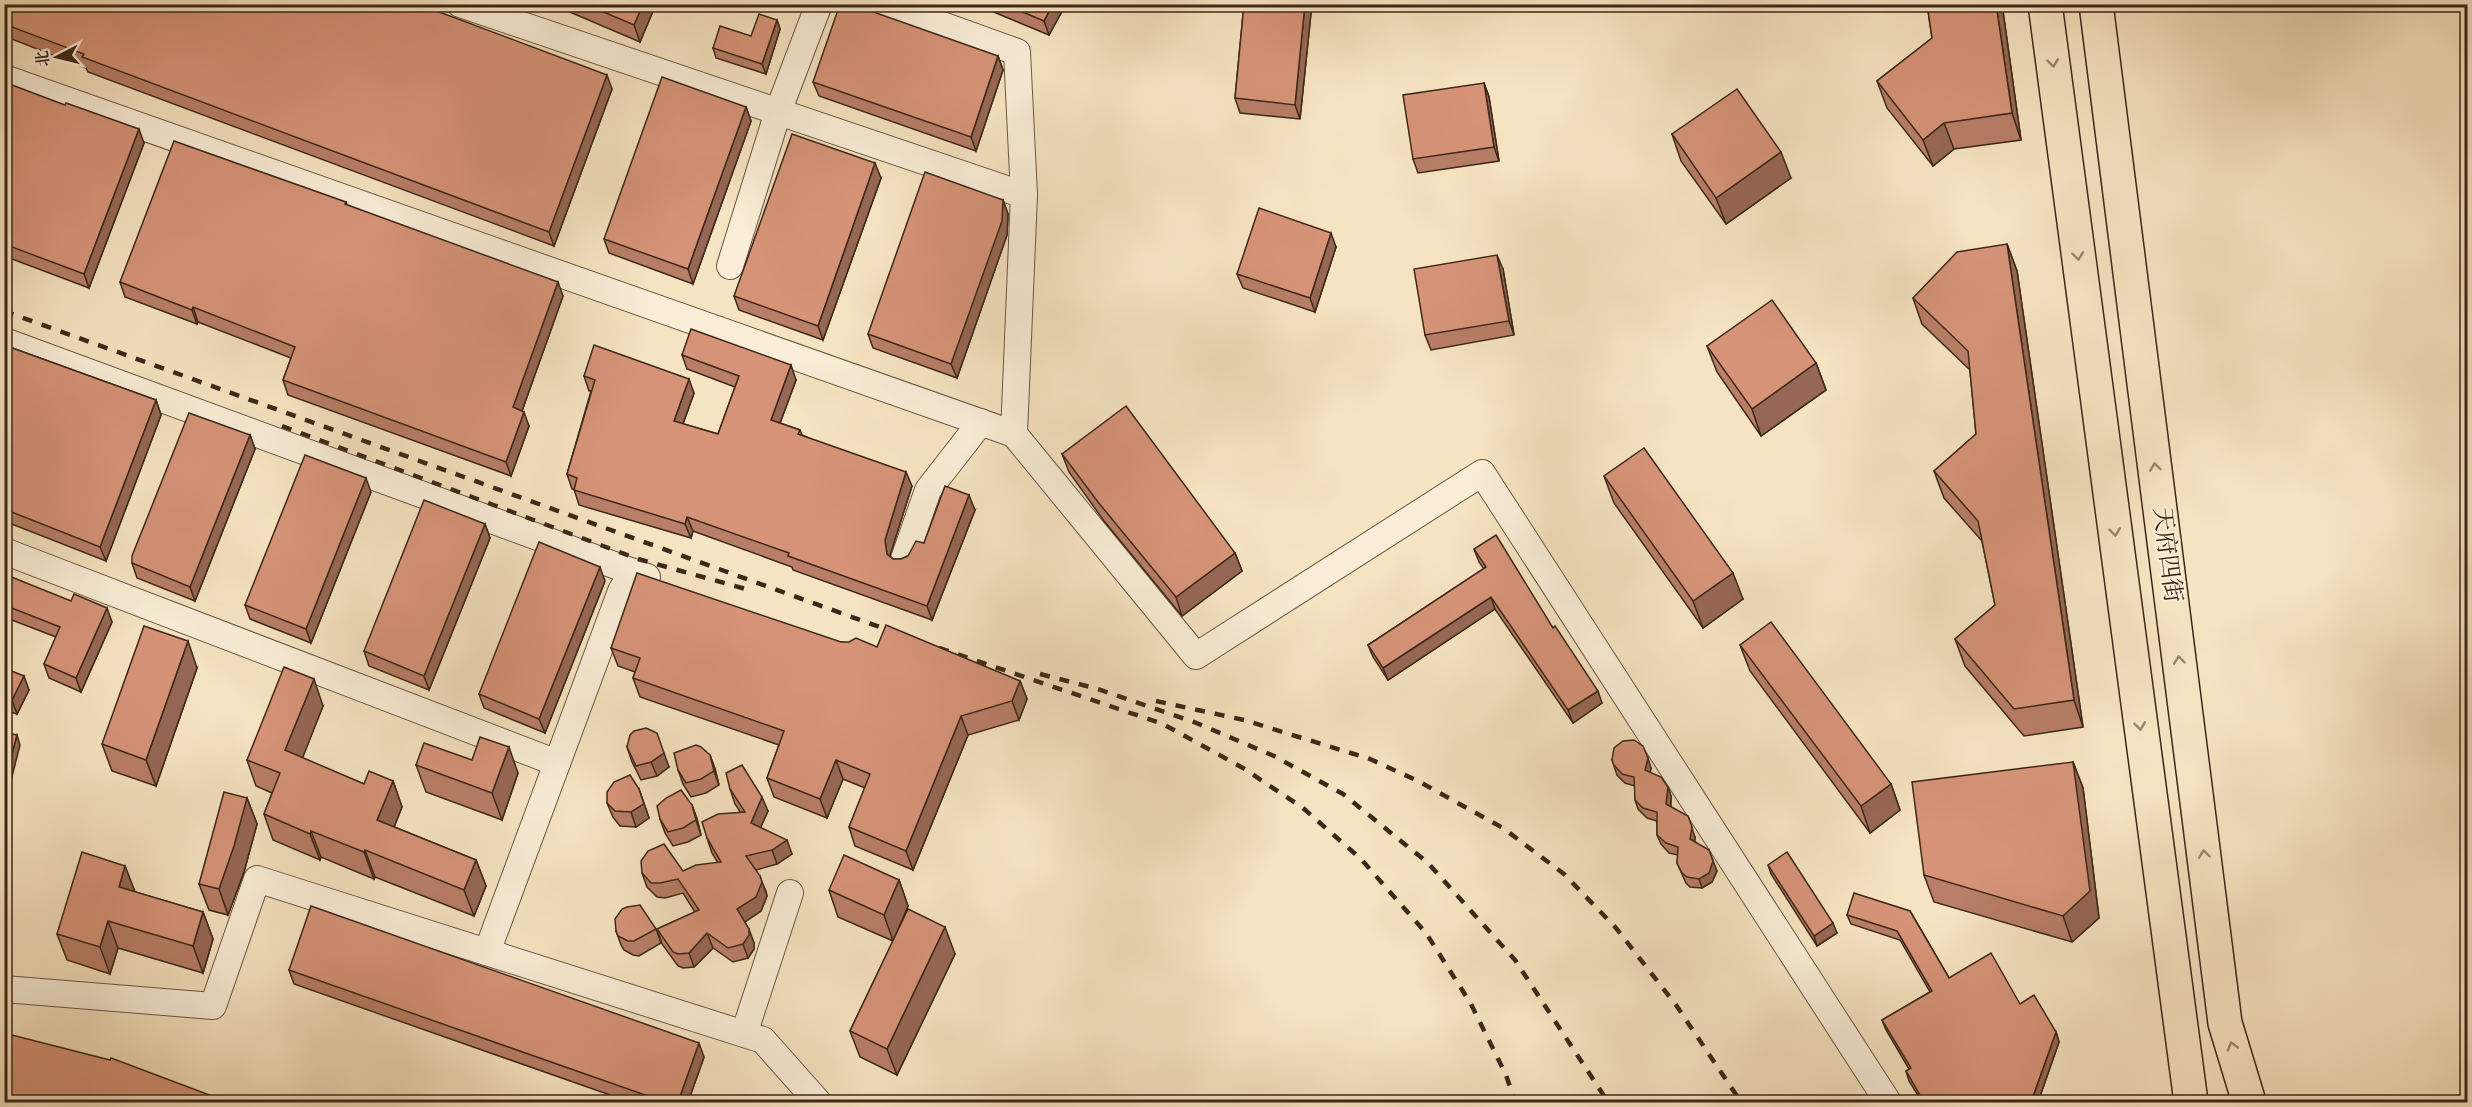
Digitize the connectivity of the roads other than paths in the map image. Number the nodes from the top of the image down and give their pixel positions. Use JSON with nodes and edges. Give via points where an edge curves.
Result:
{"nodes":[{"id":1,"x":460,"y":4,"type":"edge"},
{"id":2,"x":819,"y":4,"type":"edge"},
{"id":3,"x":884,"y":4,"type":"edge"},
{"id":4,"x":2045,"y":4,"type":"edge"},
{"id":5,"x":2096,"y":4,"type":"edge"},
{"id":6,"x":4,"y":78,"type":"edge"},
{"id":7,"x":778,"y":112,"type":"junction"},
{"id":8,"x":1024,"y":195,"type":"junction"},
{"id":9,"x":730,"y":266,"type":"dead end"},
{"id":10,"x":4,"y":341,"type":"edge"},
{"id":11,"x":981,"y":422,"type":"junction"},
{"id":12,"x":1014,"y":434,"type":"junction"},
{"id":13,"x":4,"y":551,"type":"edge"},
{"id":14,"x":904,"y":559,"type":"edge"},
{"id":15,"x":633,"y":573,"type":"junction"},
{"id":16,"x":666,"y":584,"type":"edge"},
{"id":17,"x":557,"y":764,"type":"junction"},
{"id":18,"x":790,"y":892,"type":"dead end"},
{"id":19,"x":487,"y":952,"type":"junction"},
{"id":20,"x":4,"y":989,"type":"edge"},
{"id":21,"x":744,"y":1034,"type":"junction"},
{"id":22,"x":818,"y":1102,"type":"edge"},
{"id":23,"x":1888,"y":1102,"type":"edge"},
{"id":24,"x":2191,"y":1102,"type":"edge"},
{"id":25,"x":2249,"y":1102,"type":"edge"}],
"edges":[{"from":1,"to":7,"type":"street"},
{"from":2,"to":7,"type":"street"},
{"from":3,"to":8,"type":"street","via":[[1017,52]]},
{"from":4,"to":24,"type":"main road","name":"天府四街","one_way":true},
{"from":25,"to":5,"type":"main road","name":"天府四街","one_way":true,"via":[[2225,1023]]},
{"from":6,"to":11,"type":"street"},
{"from":7,"to":8,"type":"street"},
{"from":7,"to":9,"type":"street"},
{"from":8,"to":12,"type":"street"},
{"from":10,"to":15,"type":"street"},
{"from":11,"to":12,"type":"street"},
{"from":11,"to":14,"type":"street","via":[[928,490]]},
{"from":12,"to":23,"type":"street","via":[[1196,656],[1482,472]]},
{"from":13,"to":17,"type":"street"},
{"from":15,"to":16,"type":"street"},
{"from":15,"to":17,"type":"street","via":[[621,591]]},
{"from":17,"to":19,"type":"street"},
{"from":18,"to":21,"type":"street"},
{"from":19,"to":20,"type":"street","via":[[257,879],[213,1006]]},
{"from":19,"to":21,"type":"street"},
{"from":21,"to":22,"type":"street","via":[[763,1040]]}]}
